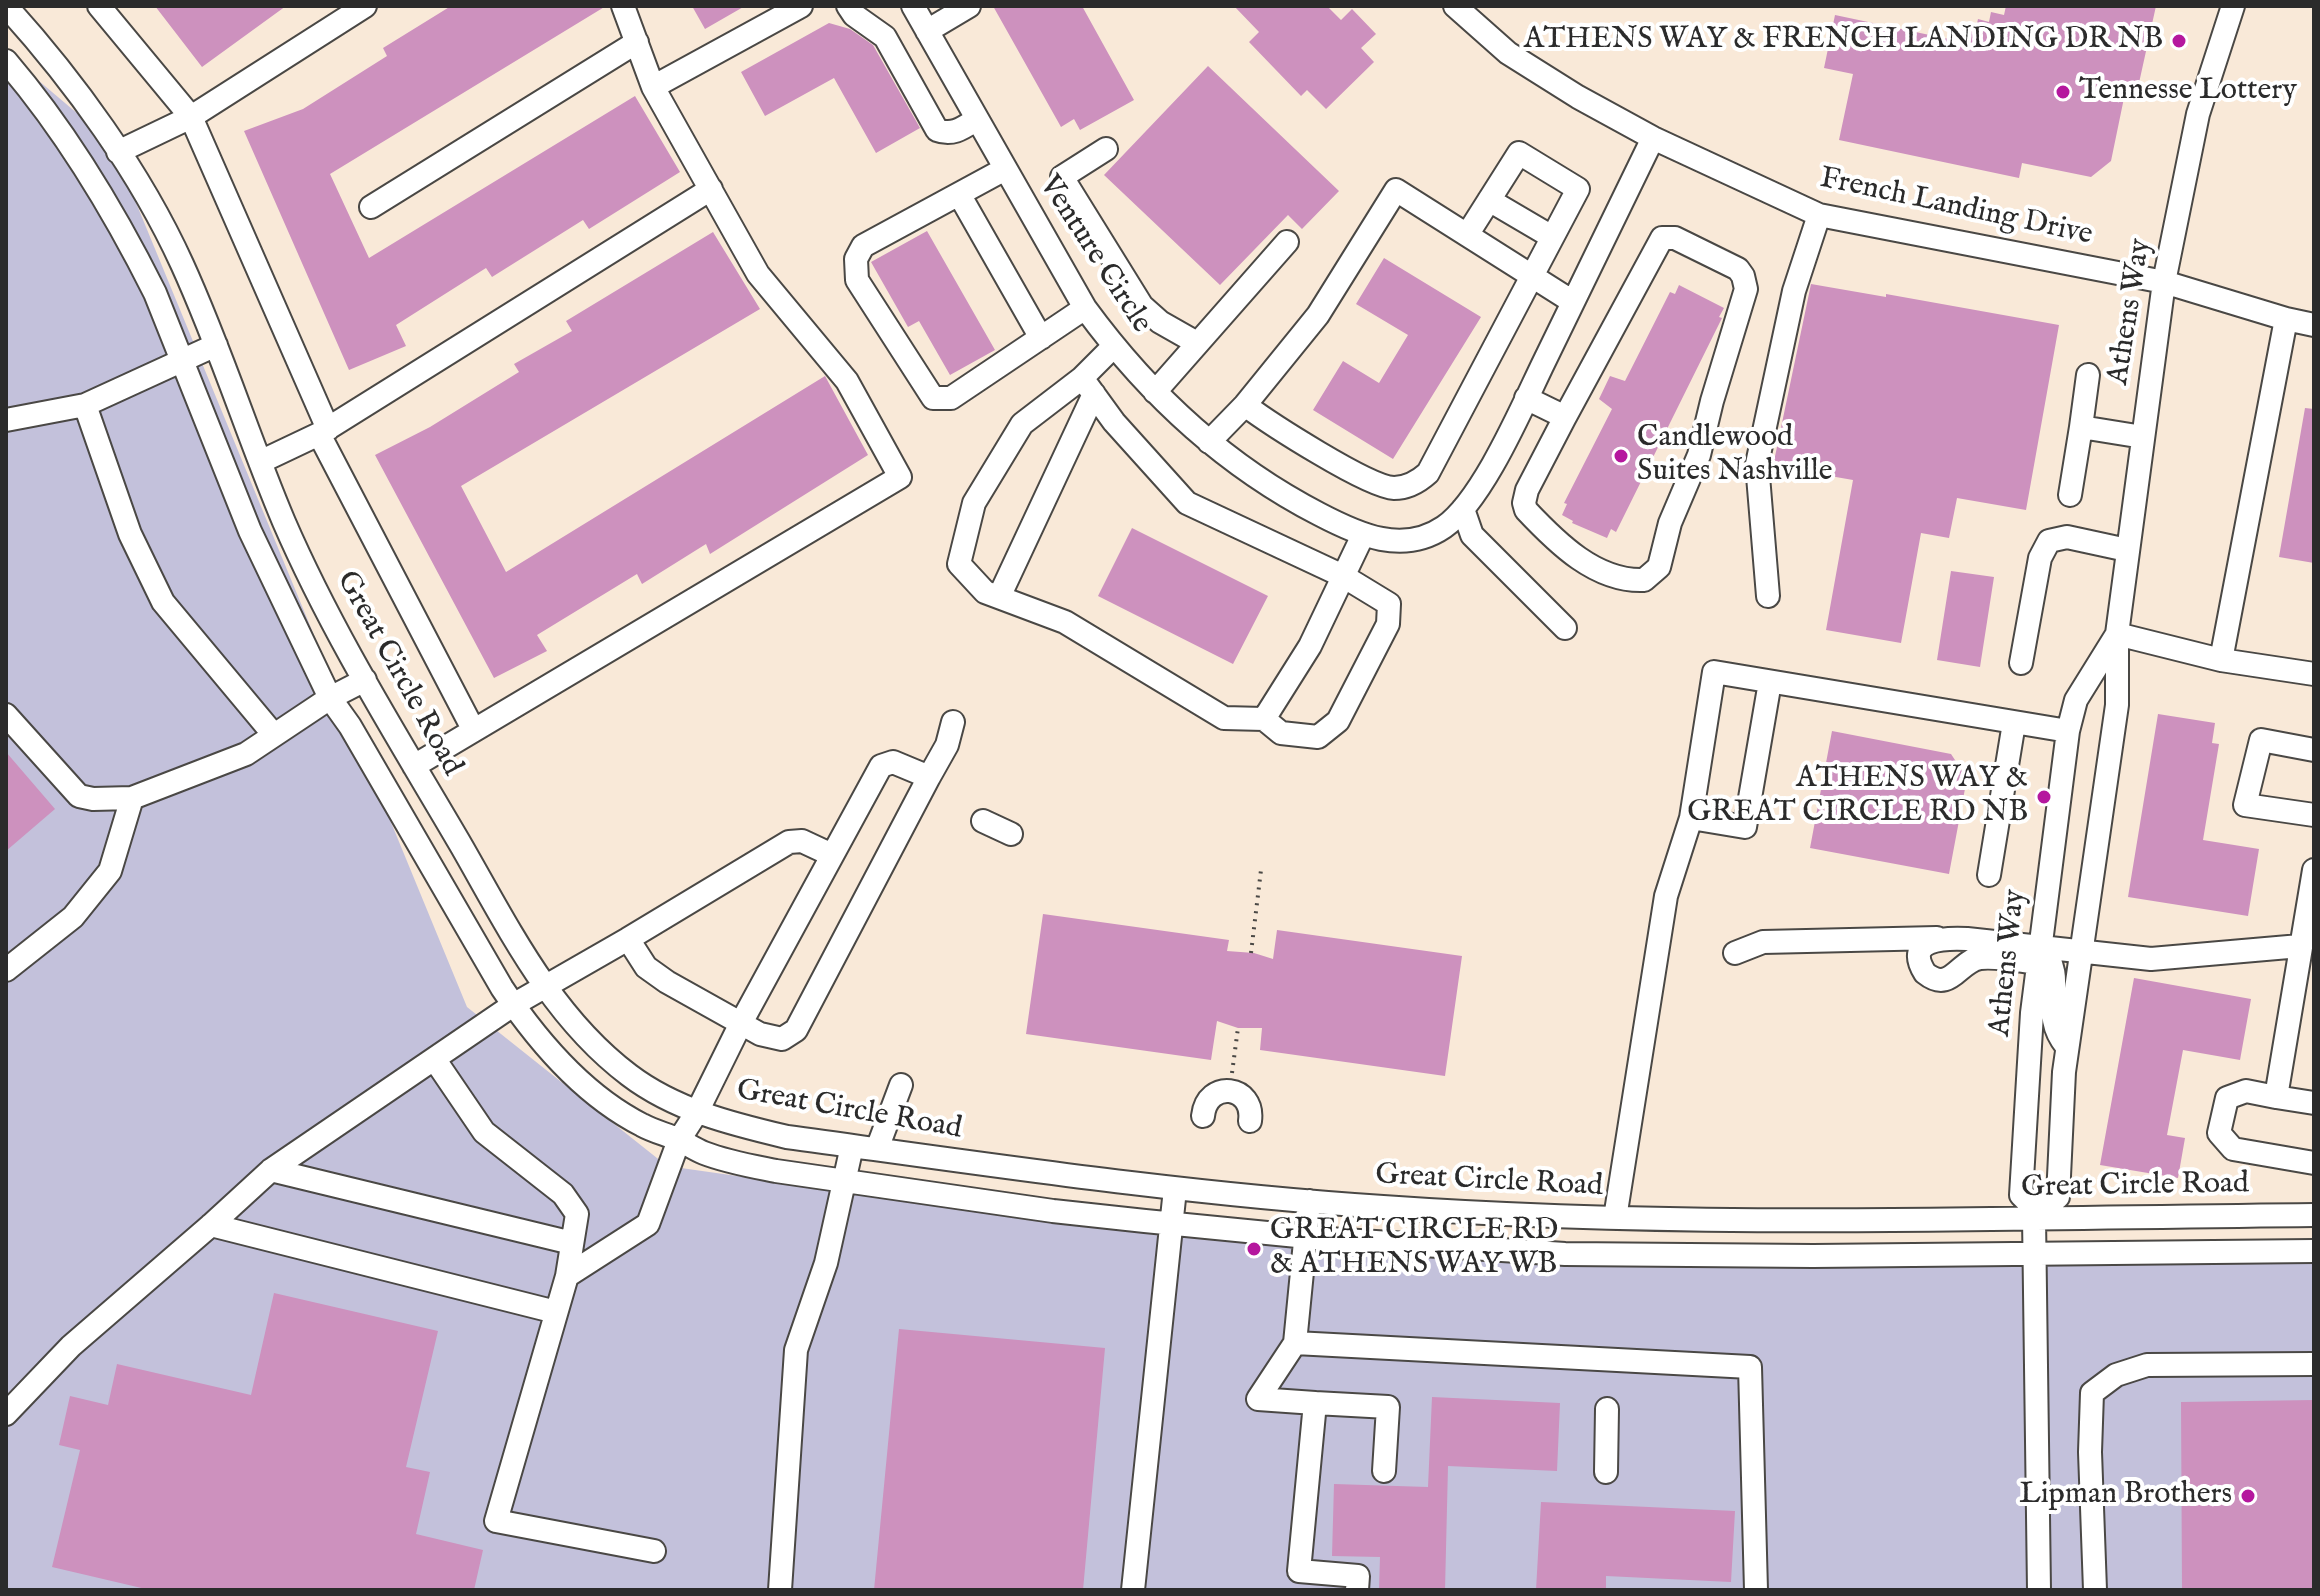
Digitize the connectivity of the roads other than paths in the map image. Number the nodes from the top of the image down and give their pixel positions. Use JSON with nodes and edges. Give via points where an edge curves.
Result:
{"nodes":[{"id":1,"x":6,"y":6,"type":"edge"},
{"id":2,"x":99,"y":6,"type":"edge"},
{"id":3,"x":365,"y":6,"type":"edge"},
{"id":4,"x":623,"y":6,"type":"edge"},
{"id":5,"x":801,"y":6,"type":"edge"},
{"id":6,"x":848,"y":6,"type":"edge"},
{"id":7,"x":913,"y":6,"type":"edge"},
{"id":8,"x":969,"y":6,"type":"edge"},
{"id":9,"x":1455,"y":6,"type":"edge"},
{"id":10,"x":2233,"y":6,"type":"edge"},
{"id":11,"x":927,"y":31,"type":"junction"},
{"id":12,"x":637,"y":42,"type":"junction"},
{"id":13,"x":6,"y":61,"type":"edge"},
{"id":14,"x":653,"y":87,"type":"junction"},
{"id":15,"x":191,"y":117,"type":"junction"},
{"id":16,"x":977,"y":119,"type":"junction"},
{"id":17,"x":1653,"y":138,"type":"junction"},
{"id":18,"x":1106,"y":149,"type":"dead end"},
{"id":19,"x":118,"y":152,"type":"junction"},
{"id":20,"x":1005,"y":169,"type":"junction"},
{"id":21,"x":711,"y":189,"type":"junction"},
{"id":22,"x":959,"y":194,"type":"junction"},
{"id":23,"x":1489,"y":200,"type":"junction"},
{"id":24,"x":371,"y":207,"type":"dead end"},
{"id":25,"x":1819,"y":215,"type":"junction"},
{"id":26,"x":1467,"y":235,"type":"junction"},
{"id":27,"x":1552,"y":237,"type":"junction"},
{"id":28,"x":1287,"y":242,"type":"dead end"},
{"id":29,"x":1531,"y":275,"type":"junction"},
{"id":30,"x":2164,"y":282,"type":"junction"},
{"id":31,"x":1573,"y":302,"type":"junction"},
{"id":32,"x":1085,"y":308,"type":"junction"},
{"id":33,"x":2286,"y":319,"type":"junction"},
{"id":34,"x":2314,"y":325,"type":"edge"},
{"id":35,"x":1041,"y":338,"type":"junction"},
{"id":36,"x":1197,"y":343,"type":"junction"},
{"id":37,"x":216,"y":345,"type":"junction"},
{"id":38,"x":1114,"y":346,"type":"junction"},
{"id":39,"x":182,"y":360,"type":"junction"},
{"id":40,"x":2088,"y":375,"type":"dead end"},
{"id":41,"x":1088,"y":386,"type":"junction"},
{"id":42,"x":1155,"y":392,"type":"junction"},
{"id":43,"x":1526,"y":398,"type":"junction"},
{"id":44,"x":85,"y":405,"type":"junction"},
{"id":45,"x":1245,"y":405,"type":"junction"},
{"id":46,"x":1565,"y":417,"type":"junction"},
{"id":47,"x":6,"y":420,"type":"edge"},
{"id":48,"x":2081,"y":427,"type":"junction"},
{"id":49,"x":323,"y":432,"type":"junction"},
{"id":50,"x":2143,"y":437,"type":"junction"},
{"id":51,"x":1209,"y":442,"type":"junction"},
{"id":52,"x":260,"y":462,"type":"junction"},
{"id":53,"x":2070,"y":495,"type":"dead end"},
{"id":54,"x":1463,"y":509,"type":"junction"},
{"id":55,"x":1363,"y":535,"type":"junction"},
{"id":56,"x":2127,"y":550,"type":"junction"},
{"id":57,"x":1343,"y":576,"type":"junction"},
{"id":58,"x":1768,"y":596,"type":"dead end"},
{"id":59,"x":999,"y":597,"type":"junction"},
{"id":60,"x":1565,"y":628,"type":"dead end"},
{"id":61,"x":2117,"y":634,"type":"junction"},
{"id":62,"x":2221,"y":660,"type":"junction"},
{"id":63,"x":2021,"y":663,"type":"dead end"},
{"id":64,"x":2314,"y":674,"type":"edge"},
{"id":65,"x":365,"y":680,"type":"junction"},
{"id":66,"x":1770,"y":682,"type":"junction"},
{"id":67,"x":330,"y":698,"type":"junction"},
{"id":68,"x":6,"y":715,"type":"edge"},
{"id":69,"x":1264,"y":719,"type":"junction"},
{"id":70,"x":953,"y":722,"type":"dead end"},
{"id":71,"x":2014,"y":723,"type":"junction"},
{"id":72,"x":473,"y":729,"type":"junction"},
{"id":73,"x":2068,"y":731,"type":"junction"},
{"id":74,"x":274,"y":735,"type":"junction"},
{"id":75,"x":2314,"y":750,"type":"edge"},
{"id":76,"x":414,"y":766,"type":"junction"},
{"id":77,"x":929,"y":777,"type":"junction"},
{"id":78,"x":132,"y":798,"type":"junction"},
{"id":79,"x":2314,"y":815,"type":"edge"},
{"id":80,"x":1691,"y":818,"type":"junction"},
{"id":81,"x":983,"y":821,"type":"dead end"},
{"id":82,"x":1011,"y":834,"type":"dead end"},
{"id":83,"x":832,"y":855,"type":"junction"},
{"id":84,"x":2314,"y":870,"type":"edge"},
{"id":85,"x":1989,"y":875,"type":"dead end"},
{"id":86,"x":1937,"y":938,"type":"junction"},
{"id":87,"x":628,"y":939,"type":"junction"},
{"id":88,"x":2300,"y":946,"type":"junction"},
{"id":89,"x":2081,"y":951,"type":"junction"},
{"id":90,"x":1735,"y":953,"type":"dead end"},
{"id":91,"x":2040,"y":955,"type":"junction"},
{"id":92,"x":6,"y":970,"type":"edge"},
{"id":93,"x":544,"y":985,"type":"junction"},
{"id":94,"x":513,"y":1005,"type":"junction"},
{"id":95,"x":741,"y":1023,"type":"junction"},
{"id":96,"x":2067,"y":1047,"type":"junction"},
{"id":97,"x":435,"y":1060,"type":"junction"},
{"id":98,"x":901,"y":1085,"type":"dead end"},
{"id":99,"x":2276,"y":1097,"type":"junction"},
{"id":100,"x":2314,"y":1103,"type":"edge"},
{"id":101,"x":697,"y":1112,"type":"junction"},
{"id":102,"x":1203,"y":1116,"type":"dead end"},
{"id":103,"x":1250,"y":1121,"type":"dead end"},
{"id":104,"x":679,"y":1140,"type":"junction"},
{"id":105,"x":852,"y":1146,"type":"junction"},
{"id":106,"x":877,"y":1149,"type":"junction"},
{"id":107,"x":2314,"y":1163,"type":"edge"},
{"id":108,"x":271,"y":1170,"type":"junction"},
{"id":109,"x":845,"y":1181,"type":"junction"},
{"id":110,"x":1175,"y":1189,"type":"junction"},
{"id":111,"x":1309,"y":1201,"type":"junction"},
{"id":112,"x":2036,"y":1214,"type":"junction"},
{"id":113,"x":2314,"y":1215,"type":"edge"},
{"id":114,"x":1615,"y":1218,"type":"junction"},
{"id":115,"x":1172,"y":1224,"type":"junction"},
{"id":116,"x":211,"y":1225,"type":"junction"},
{"id":117,"x":1304,"y":1237,"type":"junction"},
{"id":118,"x":572,"y":1243,"type":"junction"},
{"id":119,"x":2314,"y":1251,"type":"edge"},
{"id":120,"x":2035,"y":1254,"type":"junction"},
{"id":121,"x":567,"y":1276,"type":"junction"},
{"id":122,"x":556,"y":1312,"type":"junction"},
{"id":123,"x":1295,"y":1343,"type":"junction"},
{"id":124,"x":2314,"y":1364,"type":"edge"},
{"id":125,"x":1315,"y":1403,"type":"junction"},
{"id":126,"x":1607,"y":1409,"type":"dead end"},
{"id":127,"x":6,"y":1414,"type":"edge"},
{"id":128,"x":1384,"y":1471,"type":"dead end"},
{"id":129,"x":1606,"y":1472,"type":"dead end"},
{"id":130,"x":654,"y":1551,"type":"dead end"},
{"id":131,"x":780,"y":1590,"type":"edge"},
{"id":132,"x":1133,"y":1590,"type":"edge"},
{"id":133,"x":1357,"y":1590,"type":"edge"},
{"id":134,"x":1756,"y":1590,"type":"edge"},
{"id":135,"x":2039,"y":1590,"type":"edge"},
{"id":136,"x":2095,"y":1590,"type":"edge"}],
"edges":[{"from":1,"to":19,"type":"street","name":"Great Circle Road","via":[[39,42]]},
{"from":2,"to":15,"type":"street"},
{"from":3,"to":15,"type":"street"},
{"from":4,"to":12,"type":"street"},
{"from":5,"to":14,"type":"street"},
{"from":6,"to":16,"type":"street","via":[[885,37],[937,130],[947,134]]},
{"from":7,"to":11,"type":"street","name":"Venture Circle"},
{"from":8,"to":11,"type":"street"},
{"from":9,"to":17,"type":"street","name":"French Landing Drive","via":[[1508,53]]},
{"from":10,"to":30,"type":"street","name":"Athens Way","via":[[2198,114]]},
{"from":11,"to":16,"type":"street","name":"Venture Circle"},
{"from":12,"to":14,"type":"street"},
{"from":12,"to":24,"type":"street"},
{"from":13,"to":39,"type":"street","via":[[101,195],[155,293]]},
{"from":14,"to":21,"type":"street"},
{"from":15,"to":19,"type":"street"},
{"from":15,"to":49,"type":"street"},
{"from":16,"to":20,"type":"street","name":"Venture Circle"},
{"from":17,"to":25,"type":"street","name":"French Landing Drive"},
{"from":17,"to":31,"type":"street","name":"Venture Circle"},
{"from":18,"to":36,"type":"street","via":[[1062,177],[1142,306]]},
{"from":19,"to":37,"type":"street","name":"Great Circle Road","via":[[181,262]]},
{"from":20,"to":22,"type":"street"},
{"from":20,"to":32,"type":"street","name":"Venture Circle"},
{"from":21,"to":49,"type":"street"},
{"from":21,"to":72,"type":"street","via":[[758,274],[847,381],[900,477]]},
{"from":22,"to":35,"type":"street"},
{"from":22,"to":35,"type":"street","via":[[863,246],[856,259],[857,280],[933,398],[951,398]]},
{"from":23,"to":26,"type":"street"},
{"from":23,"to":27,"type":"street"},
{"from":23,"to":27,"type":"street","via":[[1519,153],[1578,189]]},
{"from":25,"to":30,"type":"street","name":"French Landing Drive"},
{"from":25,"to":58,"type":"street","via":[[1794,291],[1757,464]]},
{"from":26,"to":29,"type":"street"},
{"from":26,"to":45,"type":"street","via":[[1396,190],[1318,315]]},
{"from":27,"to":29,"type":"street"},
{"from":28,"to":36,"type":"street"},
{"from":29,"to":31,"type":"street"},
{"from":29,"to":45,"type":"street","via":[[1428,473],[1418,482],[1394,488],[1369,480]]},
{"from":30,"to":33,"type":"street","name":"French Landing Drive"},
{"from":30,"to":50,"type":"street","name":"Athens Way"},
{"from":31,"to":43,"type":"street","name":"Venture Circle"},
{"from":32,"to":35,"type":"street"},
{"from":32,"to":38,"type":"street","name":"Venture Circle"},
{"from":33,"to":34,"type":"street","name":"French Landing Drive"},
{"from":33,"to":62,"type":"street"},
{"from":36,"to":42,"type":"street"},
{"from":37,"to":39,"type":"street"},
{"from":37,"to":52,"type":"street","name":"Great Circle Road"},
{"from":38,"to":41,"type":"street"},
{"from":38,"to":42,"type":"street","name":"Venture Circle"},
{"from":39,"to":44,"type":"street"},
{"from":39,"to":67,"type":"street","via":[[250,531]]},
{"from":40,"to":48,"type":"street"},
{"from":41,"to":57,"type":"street","via":[[1187,503]]},
{"from":41,"to":59,"type":"street"},
{"from":41,"to":59,"type":"street","via":[[1022,424],[974,503],[959,564],[985,592]]},
{"from":42,"to":51,"type":"street","name":"Venture Circle"},
{"from":43,"to":46,"type":"street"},
{"from":43,"to":54,"type":"street","name":"Venture Circle"},
{"from":44,"to":47,"type":"street"},
{"from":44,"to":74,"type":"street","via":[[130,534],[163,602]]},
{"from":45,"to":51,"type":"street"},
{"from":46,"to":46,"type":"street","via":[[1662,238],[1675,238],[1738,269],[1746,289],[1699,455],[1670,523],[1659,567],[1644,580],[1632,581],[1585,563],[1526,510],[1527,490]]},
{"from":48,"to":50,"type":"street"},
{"from":48,"to":53,"type":"street"},
{"from":49,"to":52,"type":"street"},
{"from":49,"to":72,"type":"street"},
{"from":50,"to":56,"type":"street","name":"Athens Way"},
{"from":51,"to":55,"type":"street","name":"Venture Circle","via":[[1285,496]]},
{"from":52,"to":65,"type":"street","name":"Great Circle Road","via":[[311,578]]},
{"from":54,"to":55,"type":"street","name":"Venture Circle","via":[[1444,527],[1419,539]]},
{"from":54,"to":60,"type":"street","via":[[1472,535]]},
{"from":55,"to":57,"type":"street"},
{"from":56,"to":61,"type":"street","name":"Athens Way"},
{"from":56,"to":63,"type":"street","via":[[2067,537],[2049,541],[2040,558]]},
{"from":57,"to":69,"type":"street","via":[[1310,646]]},
{"from":57,"to":69,"type":"street","via":[[1389,604],[1388,624],[1338,721],[1318,737],[1281,733]]},
{"from":59,"to":69,"type":"street","via":[[1065,622],[1224,718]]},
{"from":61,"to":62,"type":"street"},
{"from":61,"to":73,"type":"street","name":"Athens Way","via":[[2076,700]]},
{"from":61,"to":89,"type":"street","name":"Athens Way","via":[[2117,705]]},
{"from":62,"to":64,"type":"street"},
{"from":65,"to":67,"type":"street"},
{"from":65,"to":76,"type":"street","name":"Great Circle Road"},
{"from":66,"to":71,"type":"street"},
{"from":66,"to":80,"type":"street","via":[[1745,827]]},
{"from":66,"to":80,"type":"street","via":[[1714,672]]},
{"from":67,"to":74,"type":"street"},
{"from":67,"to":94,"type":"street"},
{"from":68,"to":78,"type":"street","via":[[79,796]]},
{"from":70,"to":77,"type":"street"},
{"from":71,"to":73,"type":"street"},
{"from":71,"to":85,"type":"street"},
{"from":72,"to":76,"type":"street"},
{"from":73,"to":91,"type":"street","name":"Athens Way"},
{"from":74,"to":78,"type":"street","via":[[246,754]]},
{"from":75,"to":79,"type":"street","via":[[2261,740],[2245,805]]},
{"from":76,"to":93,"type":"street","name":"Great Circle Road"},
{"from":77,"to":83,"type":"street","via":[[893,762],[881,766]]},
{"from":77,"to":95,"type":"street","via":[[796,1030],[782,1039]]},
{"from":78,"to":92,"type":"street","via":[[110,871],[73,917]]},
{"from":80,"to":114,"type":"street","via":[[1666,896]]},
{"from":81,"to":82,"type":"street"},
{"from":83,"to":87,"type":"street","via":[[802,841],[789,842]]},
{"from":83,"to":95,"type":"street"},
{"from":84,"to":88,"type":"street"},
{"from":86,"to":90,"type":"street","via":[[1763,942]]},
{"from":86,"to":91,"type":"street"},
{"from":86,"to":91,"type":"street","via":[[1920,954],[1921,967],[1933,978],[1953,977],[1964,964],[1982,958]]},
{"from":87,"to":93,"type":"street"},
{"from":87,"to":95,"type":"street","via":[[646,967]]},
{"from":88,"to":89,"type":"street","via":[[2151,959]]},
{"from":88,"to":99,"type":"street"},
{"from":89,"to":91,"type":"street"},
{"from":89,"to":96,"type":"street","name":"Athens Way"},
{"from":91,"to":96,"type":"street","via":[[2054,966],[2052,1018]]},
{"from":91,"to":112,"type":"street","name":"Athens Way","via":[[2021,1195]]},
{"from":93,"to":94,"type":"street"},
{"from":93,"to":101,"type":"street","name":"Great Circle Road","via":[[560,1008],[631,1078]]},
{"from":94,"to":97,"type":"street"},
{"from":94,"to":104,"type":"street","via":[[583,1084],[643,1126]]},
{"from":95,"to":101,"type":"street"},
{"from":96,"to":112,"type":"street","name":"Athens Way","via":[[2058,1197]]},
{"from":97,"to":108,"type":"street"},
{"from":97,"to":118,"type":"street","via":[[484,1132],[563,1194],[577,1214]]},
{"from":98,"to":106,"type":"street"},
{"from":99,"to":100,"type":"street"},
{"from":99,"to":107,"type":"street","via":[[2246,1091],[2227,1098],[2219,1133],[2233,1149]]},
{"from":101,"to":104,"type":"street"},
{"from":101,"to":105,"type":"street","name":"Great Circle Road","via":[[787,1137]]},
{"from":102,"to":103,"type":"street","via":[[1210,1097],[1230,1091],[1247,1102]]},
{"from":104,"to":109,"type":"street","via":[[739,1164]]},
{"from":104,"to":121,"type":"street","via":[[648,1224]]},
{"from":105,"to":106,"type":"street","name":"Great Circle Road"},
{"from":105,"to":109,"type":"street"},
{"from":106,"to":110,"type":"street","name":"Great Circle Road"},
{"from":108,"to":116,"type":"street"},
{"from":108,"to":118,"type":"street"},
{"from":109,"to":115,"type":"street"},
{"from":109,"to":131,"type":"street","via":[[826,1263],[796,1350]]},
{"from":110,"to":111,"type":"street","name":"Great Circle Road"},
{"from":110,"to":115,"type":"street"},
{"from":111,"to":114,"type":"street","name":"Great Circle Road"},
{"from":111,"to":117,"type":"street"},
{"from":112,"to":113,"type":"street","name":"Great Circle Road"},
{"from":112,"to":114,"type":"street","name":"Great Circle Road"},
{"from":112,"to":120,"type":"street","name":"Athens Way"},
{"from":115,"to":117,"type":"street"},
{"from":115,"to":132,"type":"street"},
{"from":116,"to":122,"type":"street"},
{"from":116,"to":127,"type":"street","via":[[71,1346]]},
{"from":117,"to":120,"type":"street","via":[[1565,1254]]},
{"from":117,"to":123,"type":"street"},
{"from":118,"to":121,"type":"street"},
{"from":119,"to":120,"type":"street"},
{"from":120,"to":135,"type":"street","name":"Athens Way"},
{"from":121,"to":122,"type":"street"},
{"from":122,"to":130,"type":"street","via":[[496,1521]]},
{"from":123,"to":125,"type":"street","via":[[1258,1399]]},
{"from":123,"to":134,"type":"street","via":[[1750,1367]]},
{"from":124,"to":136,"type":"street","via":[[2147,1365],[2116,1375],[2092,1393]]},
{"from":125,"to":128,"type":"street","via":[[1388,1407]]},
{"from":125,"to":133,"type":"street","via":[[1299,1571],[1358,1576]]},
{"from":126,"to":129,"type":"street"}]}
